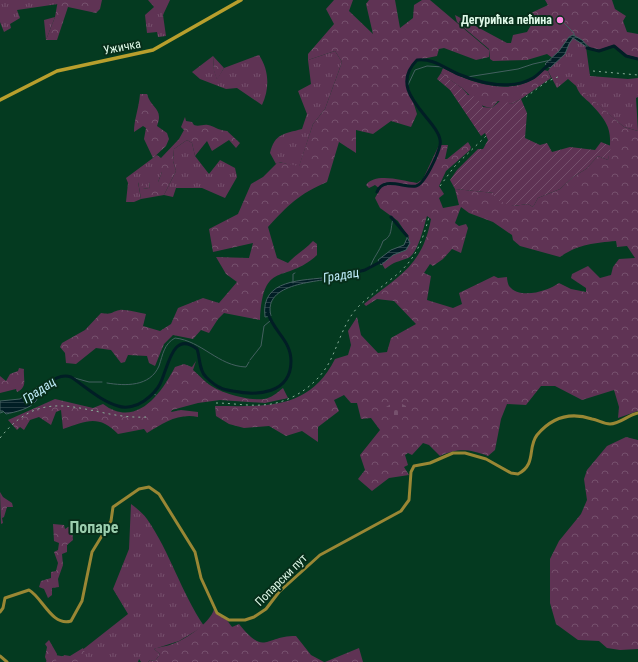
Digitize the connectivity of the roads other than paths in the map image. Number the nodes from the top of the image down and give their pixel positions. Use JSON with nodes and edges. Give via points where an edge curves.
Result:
{"nodes":[{"id":1,"x":241,"y":0,"type":"edge"},
{"id":2,"x":0,"y":100,"type":"edge"},
{"id":3,"x":638,"y":413,"type":"edge"},
{"id":4,"x":0,"y":612,"type":"edge"},
{"id":5,"x":0,"y":656,"type":"edge"},
{"id":6,"x":7,"y":662,"type":"edge"}],
"edges":[{"from":1,"to":2,"type":"main road","name":"Ужичка","via":[[155,50],[55,72]]},
{"from":3,"to":4,"type":"street","name":"Попарски пут","via":[[612,424],[573,415],[554,421],[535,438],[530,461],[518,474],[511,473],[486,459],[465,453],[452,453],[414,466],[411,470],[408,501],[400,511],[318,557],[278,593],[267,608],[249,620],[229,620],[216,613],[201,578],[196,553],[159,494],[148,486],[139,489],[113,507],[111,521],[88,562],[83,599],[71,621],[66,622],[52,616],[29,590],[5,598]]},
{"from":5,"to":6,"type":"street"}]}
